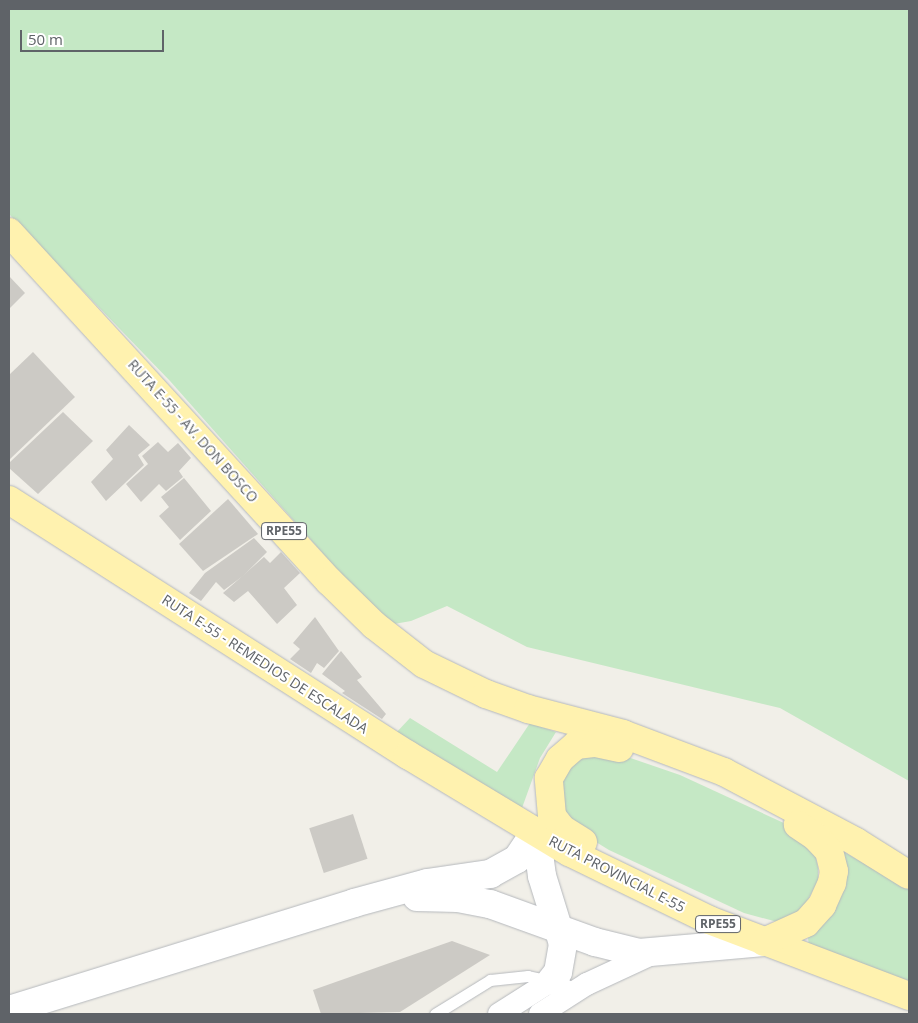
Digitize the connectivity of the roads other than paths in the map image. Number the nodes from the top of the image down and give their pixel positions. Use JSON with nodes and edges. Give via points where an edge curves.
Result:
{"nodes":[{"id":1,"x":9,"y":232,"type":"edge"},
{"id":2,"x":9,"y":501,"type":"edge"},
{"id":3,"x":657,"y":746,"type":"junction"},
{"id":4,"x":549,"y":778,"type":"junction"},
{"id":5,"x":755,"y":787,"type":"junction"},
{"id":6,"x":529,"y":828,"type":"junction"},
{"id":7,"x":606,"y":871,"type":"junction"},
{"id":8,"x":909,"y":875,"type":"edge"},
{"id":9,"x":380,"y":896,"type":"junction"},
{"id":10,"x":558,"y":930,"type":"junction"},
{"id":11,"x":764,"y":942,"type":"junction"},
{"id":12,"x":657,"y":952,"type":"junction"},
{"id":13,"x":561,"y":988,"type":"junction"},
{"id":14,"x":909,"y":996,"type":"edge"},
{"id":15,"x":9,"y":1010,"type":"edge"},
{"id":16,"x":435,"y":1014,"type":"edge"},
{"id":17,"x":499,"y":1014,"type":"edge"},
{"id":18,"x":540,"y":1014,"type":"edge"}],
"edges":[{"from":1,"to":3,"type":"main road","name":"RUTA E-55 - AV. DON BOSCO","number":"RPE55","via":[[329,581],[396,643],[453,680],[486,694]]},
{"from":2,"to":6,"type":"main road","name":"RUTA E-55 - REMEDIOS DE ESCALADA","number":"RPE55","via":[[400,750]]},
{"from":3,"to":4,"type":"main road","via":[[629,751],[596,743],[576,745],[560,759]]},
{"from":3,"to":5,"type":"main road","number":"RPE55"},
{"from":4,"to":6,"type":"main road"},
{"from":4,"to":7,"type":"main road","via":[[549,806],[556,823],[590,846]]},
{"from":5,"to":8,"type":"main road","number":"RPE55"},
{"from":5,"to":11,"type":"main road","via":[[775,813],[824,844],[834,871],[828,894],[815,914],[798,928]]},
{"from":6,"to":7,"type":"main road","name":"RUTA PROVINCIAL E-55","number":"RPE55"},
{"from":6,"to":9,"type":"street","via":[[526,849],[502,869],[427,882]]},
{"from":6,"to":10,"type":"street"},
{"from":7,"to":11,"type":"main road","name":"RUTA PROVINCIAL E-55","number":"RPE55"},
{"from":9,"to":10,"type":"street","via":[[458,898],[490,904]]},
{"from":9,"to":15,"type":"street"},
{"from":10,"to":12,"type":"street","via":[[623,950]]},
{"from":10,"to":13,"type":"street","via":[[563,953]]},
{"from":11,"to":12,"type":"street"},
{"from":11,"to":14,"type":"main road","name":"RUTA PROVINCIAL E-55","number":"RPE55"},
{"from":12,"to":13,"type":"street"},
{"from":13,"to":16,"type":"lane","via":[[528,976],[490,980]]},
{"from":13,"to":17,"type":"street"},
{"from":13,"to":18,"type":"street"}]}
